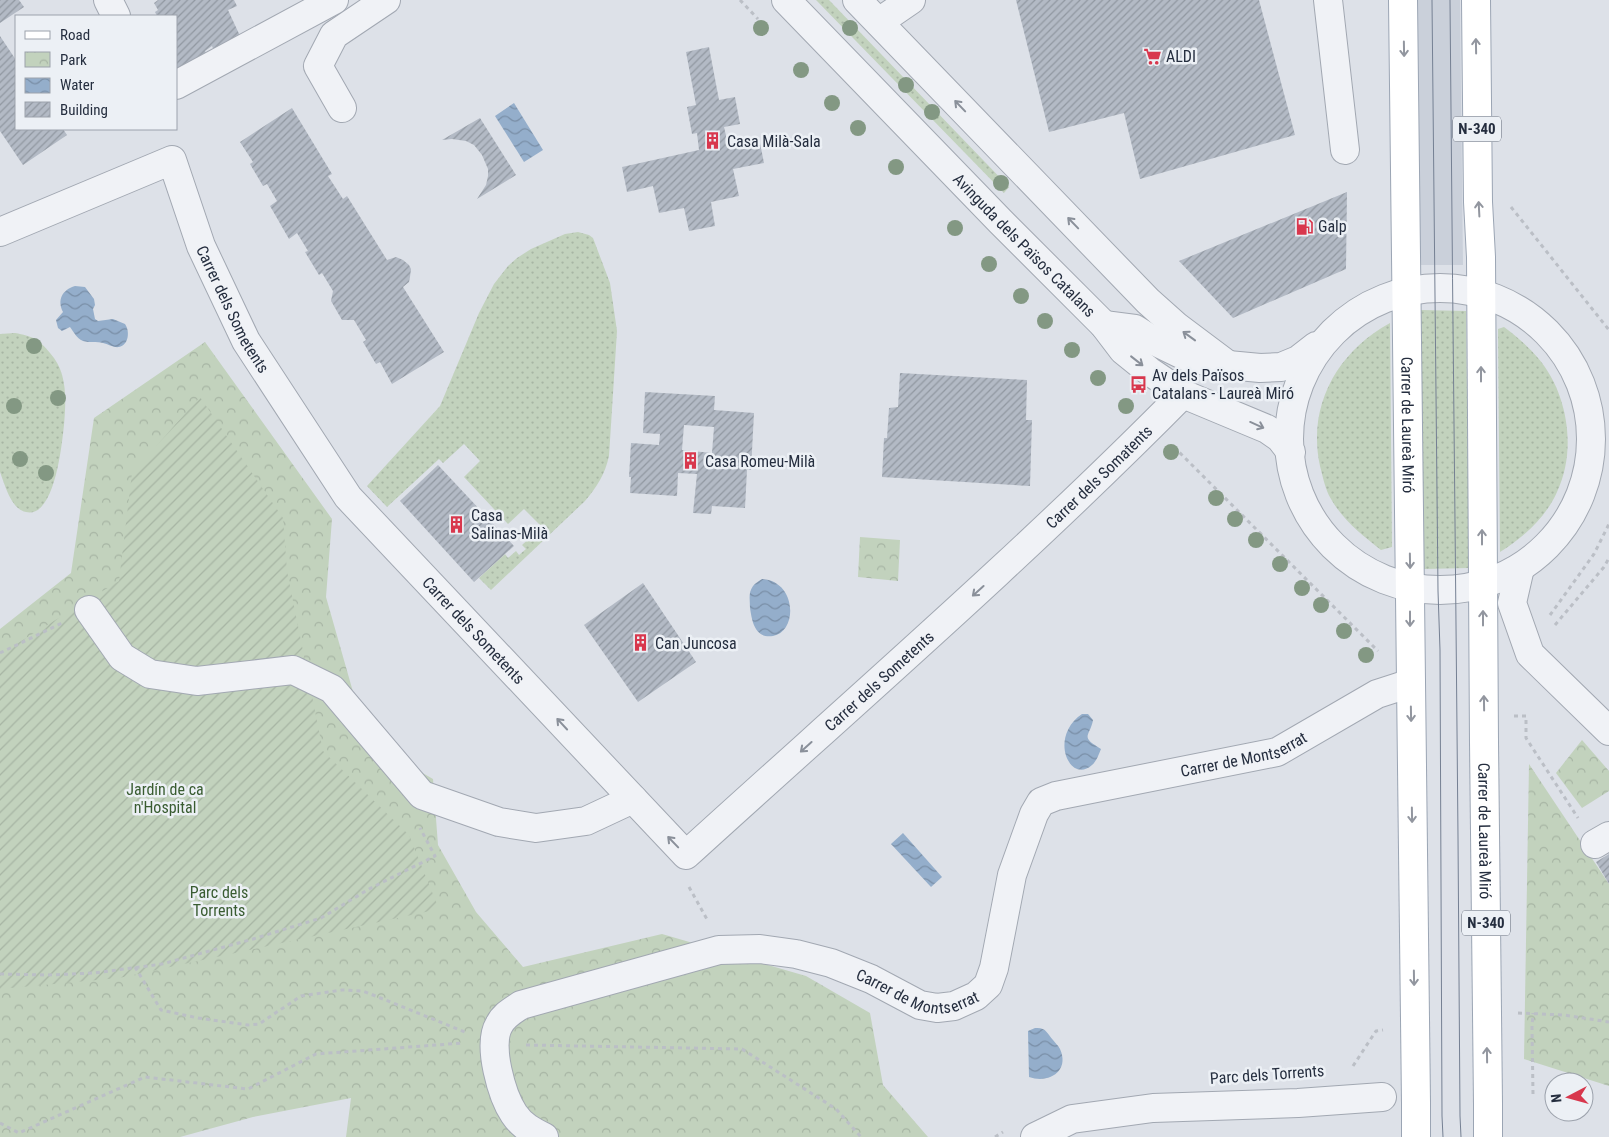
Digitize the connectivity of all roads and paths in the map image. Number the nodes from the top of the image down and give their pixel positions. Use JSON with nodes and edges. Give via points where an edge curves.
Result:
{"nodes":[{"id":1,"x":108,"y":0,"type":"edge"},
{"id":2,"x":334,"y":0,"type":"edge"},
{"id":3,"x":386,"y":0,"type":"edge"},
{"id":4,"x":786,"y":0,"type":"edge"},
{"id":5,"x":857,"y":0,"type":"edge"},
{"id":6,"x":911,"y":0,"type":"edge"},
{"id":7,"x":1328,"y":0,"type":"edge"},
{"id":8,"x":1403,"y":0,"type":"edge"},
{"id":9,"x":1476,"y":0,"type":"edge"},
{"id":10,"x":116,"y":15,"type":"edge"},
{"id":11,"x":879,"y":22,"type":"junction"},
{"id":12,"x":178,"y":84,"type":"edge"},
{"id":13,"x":342,"y":108,"type":"dead end"},
{"id":14,"x":1345,"y":150,"type":"dead end"},
{"id":15,"x":1507,"y":201,"type":"dead end"},
{"id":16,"x":0,"y":232,"type":"edge"},
{"id":17,"x":1406,"y":291,"type":"junction"},
{"id":18,"x":1481,"y":292,"type":"junction"},
{"id":19,"x":1104,"y":326,"type":"junction"},
{"id":20,"x":1609,"y":330,"type":"edge"},
{"id":21,"x":1325,"y":339,"type":"junction"},
{"id":22,"x":1228,"y":365,"type":"junction"},
{"id":23,"x":1183,"y":394,"type":"junction"},
{"id":24,"x":1600,"y":432,"type":"edge"},
{"id":25,"x":1291,"y":452,"type":"junction"},
{"id":26,"x":1195,"y":468,"type":"dead end"},
{"id":27,"x":1609,"y":524,"type":"edge"},
{"id":28,"x":1014,"y":558,"type":"joint"},
{"id":29,"x":1609,"y":558,"type":"edge"},
{"id":30,"x":1520,"y":568,"type":"junction"},
{"id":31,"x":1482,"y":586,"type":"junction"},
{"id":32,"x":1410,"y":588,"type":"junction"},
{"id":33,"x":89,"y":610,"type":"joint"},
{"id":34,"x":1528,"y":647,"type":"junction"},
{"id":35,"x":0,"y":653,"type":"edge"},
{"id":36,"x":1380,"y":653,"type":"dead end"},
{"id":37,"x":1411,"y":682,"type":"junction"},
{"id":38,"x":1511,"y":716,"type":"dead end"},
{"id":39,"x":1609,"y":731,"type":"edge"},
{"id":40,"x":422,"y":795,"type":"junction"},
{"id":41,"x":632,"y":799,"type":"junction"},
{"id":42,"x":1577,"y":817,"type":"dead end"},
{"id":43,"x":686,"y":855,"type":"junction"},
{"id":44,"x":724,"y":950,"type":"junction"},
{"id":45,"x":135,"y":967,"type":"junction"},
{"id":46,"x":0,"y":974,"type":"edge"},
{"id":47,"x":1516,"y":1013,"type":"dead end"},
{"id":48,"x":1533,"y":1013,"type":"junction"},
{"id":49,"x":1609,"y":1022,"type":"edge"},
{"id":50,"x":1385,"y":1029,"type":"dead end"},
{"id":51,"x":463,"y":1031,"type":"dead end"},
{"id":52,"x":461,"y":1043,"type":"dead end"},
{"id":53,"x":527,"y":1045,"type":"dead end"},
{"id":54,"x":1352,"y":1067,"type":"dead end"},
{"id":55,"x":1533,"y":1094,"type":"dead end"},
{"id":56,"x":1382,"y":1097,"type":"dead end"},
{"id":57,"x":0,"y":1123,"type":"edge"},
{"id":58,"x":1488,"y":1126,"type":"edge"},
{"id":59,"x":1009,"y":1129,"type":"dead end"},
{"id":60,"x":544,"y":1137,"type":"edge"},
{"id":61,"x":861,"y":1137,"type":"edge"},
{"id":62,"x":995,"y":1137,"type":"edge"},
{"id":63,"x":1035,"y":1137,"type":"edge"},
{"id":64,"x":1416,"y":1137,"type":"edge"}],
"edges":[{"from":1,"to":10,"type":"street"},
{"from":2,"to":12,"type":"street"},
{"from":3,"to":13,"type":"street","via":[[334,35],[318,66]]},
{"from":4,"to":19,"type":"street","name":"Avinguda dels Països Catalans"},
{"from":5,"to":11,"type":"street"},
{"from":6,"to":11,"type":"street"},
{"from":7,"to":14,"type":"street"},
{"from":8,"to":17,"type":"main road","name":"Carrer de Laureà Miró","one_way":true},
{"from":18,"to":9,"type":"main road","name":"Carrer de Laureà Miró","number":"N-340","one_way":true},
{"from":22,"to":11,"type":"street","one_way":true,"via":[[1148,301]]},
{"from":15,"to":20,"type":"path"},
{"from":41,"to":16,"type":"street","name":"Carrer dels Sometents","one_way":true,"via":[[348,496],[246,341],[201,246],[172,160]]},
{"from":17,"to":18,"type":"street","via":[[1434,287]]},
{"from":17,"to":21,"type":"street","via":[[1377,298],[1348,317]]},
{"from":17,"to":32,"type":"main road","name":"Carrer de Laureà Miró","one_way":true},
{"from":18,"to":24,"type":"street","via":[[1504,299],[1516,307],[1557,344],[1581,386]]},
{"from":31,"to":18,"type":"main road","name":"Carrer de Laureà Miró","number":"N-340","one_way":true},
{"from":19,"to":22,"type":"street","via":[[1135,329],[1190,358]]},
{"from":19,"to":23,"type":"street","name":"Avinguda dels Països Catalans","one_way":true,"via":[[1123,350]]},
{"from":21,"to":22,"type":"street","via":[[1298,360],[1281,367]]},
{"from":21,"to":25,"type":"street","via":[[1308,363],[1296,390],[1291,420]]},
{"from":23,"to":25,"type":"street","name":"Avinguda dels Països Catalans","one_way":true,"via":[[1267,430],[1280,438]]},
{"from":23,"to":28,"type":"street","name":"Carrer dels Somatents"},
{"from":24,"to":30,"type":"street","via":[[1574,510],[1559,533]]},
{"from":25,"to":32,"type":"street","via":[[1304,502],[1317,529],[1358,568],[1382,580]]},
{"from":26,"to":36,"type":"path"},
{"from":27,"to":34,"type":"path","via":[[1588,562]]},
{"from":28,"to":43,"type":"street","name":"Carrer dels Sometents","one_way":true},
{"from":29,"to":34,"type":"path"},
{"from":30,"to":31,"type":"street"},
{"from":30,"to":34,"type":"street","via":[[1512,603]]},
{"from":31,"to":32,"type":"street","via":[[1438,591]]},
{"from":58,"to":31,"type":"main road","name":"Carrer de Laureà Miró","number":"N-340","one_way":true,"bridge":true},
{"from":32,"to":37,"type":"main road","name":"Carrer de Laureà Miró","one_way":true},
{"from":33,"to":35,"type":"path"},
{"from":33,"to":40,"type":"street","via":[[122,657],[150,674],[197,681],[293,670],[332,689]]},
{"from":34,"to":39,"type":"street"},
{"from":37,"to":44,"type":"street","name":"Carrer de Montserrat","via":[[1377,694],[1277,752],[1056,796],[1042,802],[1034,814],[1012,875],[988,985],[976,996],[954,1006],[920,1005],[871,979],[831,963],[796,954],[760,949]]},
{"from":37,"to":64,"type":"main road","name":"Carrer de Laureà Miró","one_way":true,"bridge":true},
{"from":38,"to":42,"type":"path","via":[[1526,716],[1526,738]]},
{"from":40,"to":41,"type":"street","via":[[499,822],[536,828],[586,821]]},
{"from":40,"to":45,"type":"path","via":[[413,816],[434,856],[320,918],[162,964]]},
{"from":43,"to":41,"type":"street","name":"Carrer dels Sometents","one_way":true},
{"from":43,"to":44,"type":"path","via":[[685,881]]},
{"from":44,"to":60,"type":"street","name":"Carrer de Montserrat","via":[[522,1005],[506,1014],[497,1027],[495,1041],[503,1091],[514,1114],[526,1127]]},
{"from":45,"to":46,"type":"path","via":[[48,976]]},
{"from":45,"to":51,"type":"path","via":[[161,1010],[198,1018],[259,1024],[301,996],[342,990],[363,991]]},
{"from":47,"to":48,"type":"path"},
{"from":48,"to":49,"type":"path"},
{"from":48,"to":55,"type":"path"},
{"from":50,"to":54,"type":"path","via":[[1376,1030]]},
{"from":52,"to":57,"type":"path","via":[[316,1054],[248,1089],[145,1077],[19,1133]]},
{"from":53,"to":61,"type":"path","via":[[742,1049],[836,1109]]},
{"from":56,"to":63,"type":"street","via":[[1153,1108],[1072,1119]]},
{"from":59,"to":62,"type":"path"}]}
